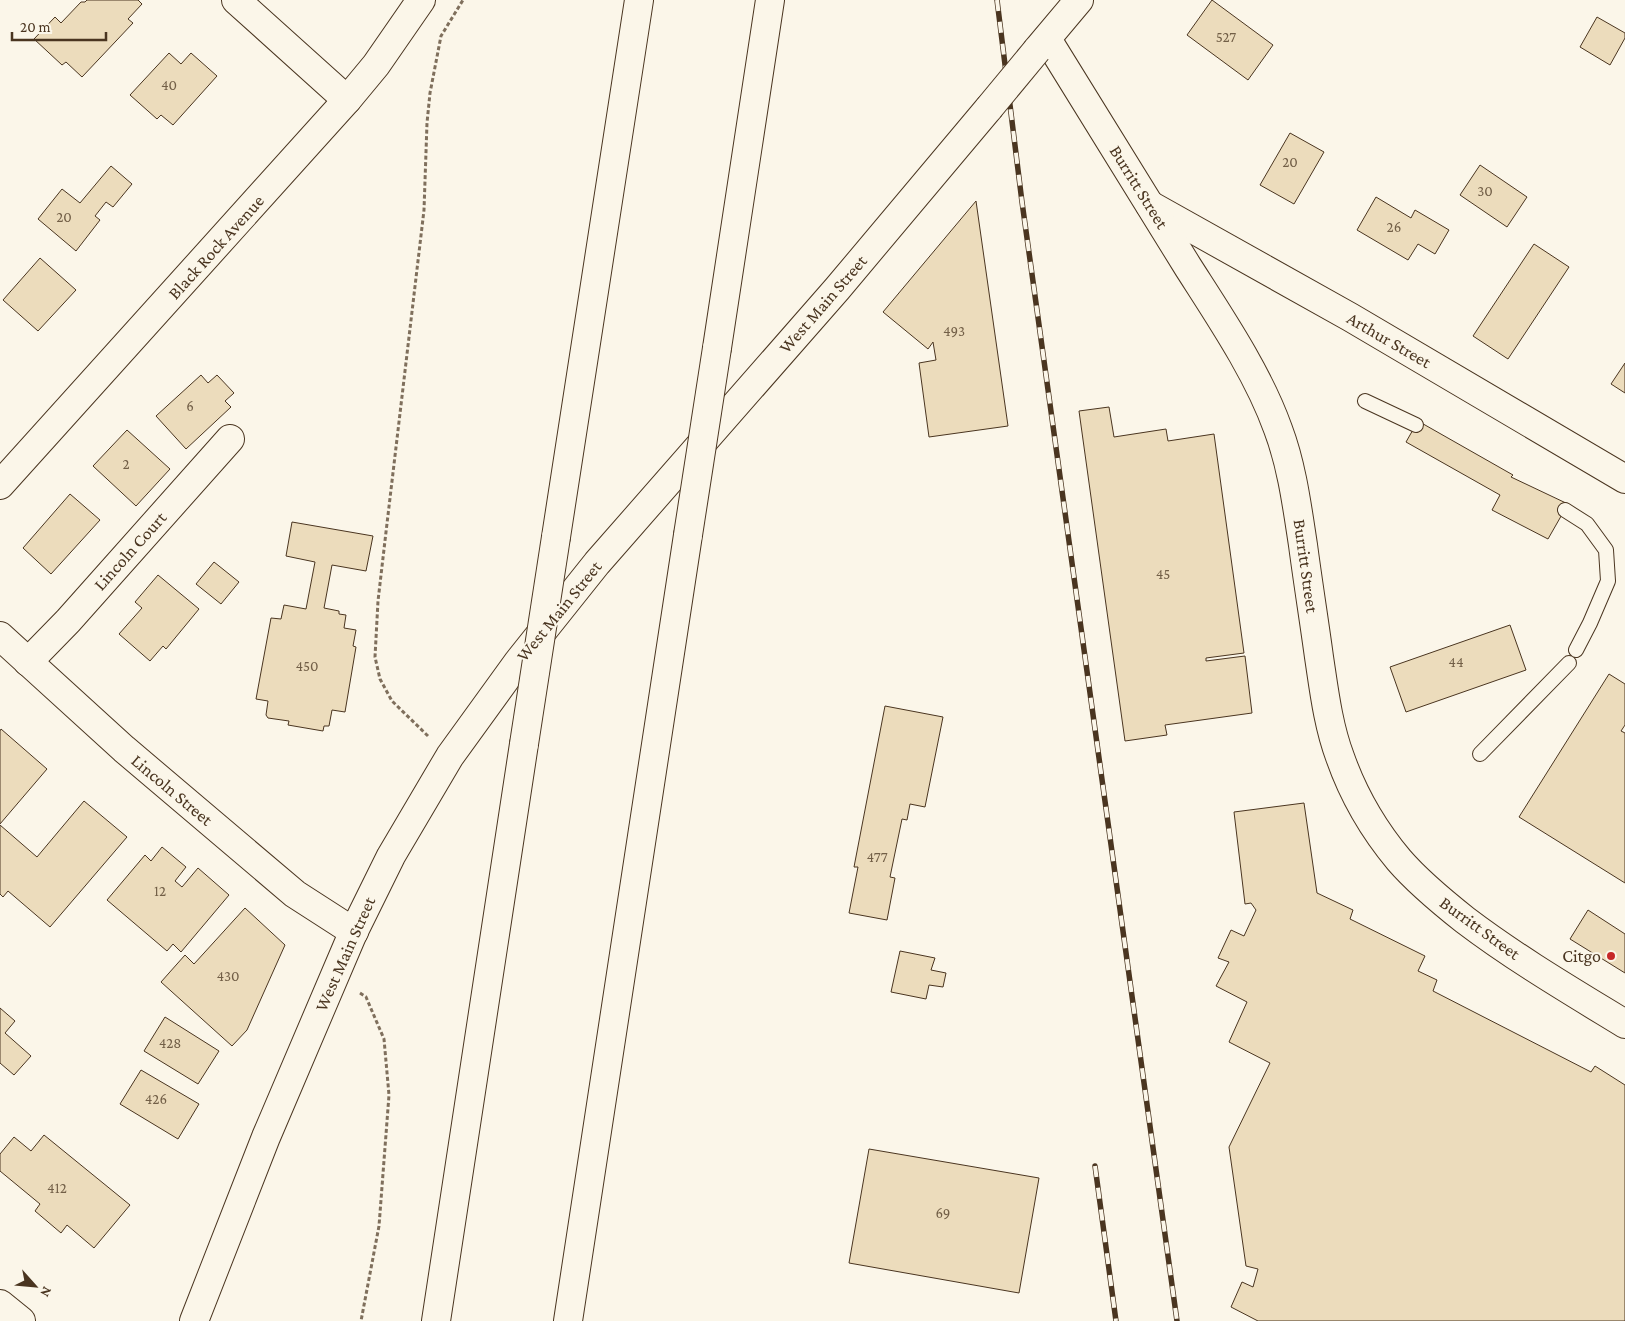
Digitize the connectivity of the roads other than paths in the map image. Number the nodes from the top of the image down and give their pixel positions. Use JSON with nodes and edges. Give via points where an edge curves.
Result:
{"nodes":[{"id":1,"x":236,"y":0,"type":"edge"},
{"id":2,"x":421,"y":0,"type":"edge"},
{"id":3,"x":639,"y":0,"type":"edge"},
{"id":4,"x":770,"y":0,"type":"edge"},
{"id":5,"x":1079,"y":0,"type":"edge"},
{"id":6,"x":1042,"y":44,"type":"junction"},
{"id":7,"x":347,"y":100,"type":"junction"},
{"id":8,"x":1150,"y":205,"type":"junction"},
{"id":9,"x":1365,"y":401,"type":"dead end"},
{"id":10,"x":1416,"y":425,"type":"dead end"},
{"id":11,"x":230,"y":438,"type":"dead end"},
{"id":12,"x":1625,"y":479,"type":"edge"},
{"id":13,"x":0,"y":484,"type":"edge"},
{"id":14,"x":1564,"y":510,"type":"dead end"},
{"id":15,"x":0,"y":636,"type":"edge"},
{"id":16,"x":28,"y":662,"type":"junction"},
{"id":17,"x":1480,"y":754,"type":"dead end"},
{"id":18,"x":354,"y":932,"type":"junction"},
{"id":19,"x":1625,"y":1024,"type":"edge"},
{"id":20,"x":0,"y":1304,"type":"edge"},
{"id":21,"x":21,"y":1321,"type":"edge"},
{"id":22,"x":194,"y":1321,"type":"edge"},
{"id":23,"x":436,"y":1321,"type":"edge"},
{"id":24,"x":568,"y":1321,"type":"edge"}],
"edges":[{"from":1,"to":7,"type":"main road"},
{"from":2,"to":7,"type":"main road","name":"Black Rock Avenue"},
{"from":3,"to":23,"type":"main road","bridge":true},
{"from":4,"to":24,"type":"main road","bridge":true},
{"from":5,"to":6,"type":"main road","name":"West Main Street"},
{"from":6,"to":8,"type":"main road","name":"Burritt Street"},
{"from":6,"to":18,"type":"main road","name":"West Main Street","bridge":true,"via":[[837,289],[597,563],[528,648],[429,790],[391,856]]},
{"from":7,"to":13,"type":"main road","name":"Black Rock Avenue"},
{"from":8,"to":12,"type":"main road","name":"Arthur Street","via":[[1350,317]]},
{"from":8,"to":19,"type":"main road","name":"Burritt Street","via":[[1239,351],[1278,428],[1294,487],[1330,721],[1339,756],[1366,813],[1398,859],[1444,903],[1514,955]]},
{"from":9,"to":10,"type":"lane"},
{"from":11,"to":16,"type":"main road","name":"Lincoln Court"},
{"from":14,"to":17,"type":"lane","via":[[1587,524],[1606,550],[1608,581],[1572,656]]},
{"from":15,"to":16,"type":"main road","name":"Lincoln Street"},
{"from":16,"to":18,"type":"main road","name":"Lincoln Street","via":[[124,749],[295,894]]},
{"from":18,"to":22,"type":"main road","name":"West Main Street","via":[[266,1136]]},
{"from":20,"to":21,"type":"main road"}]}
